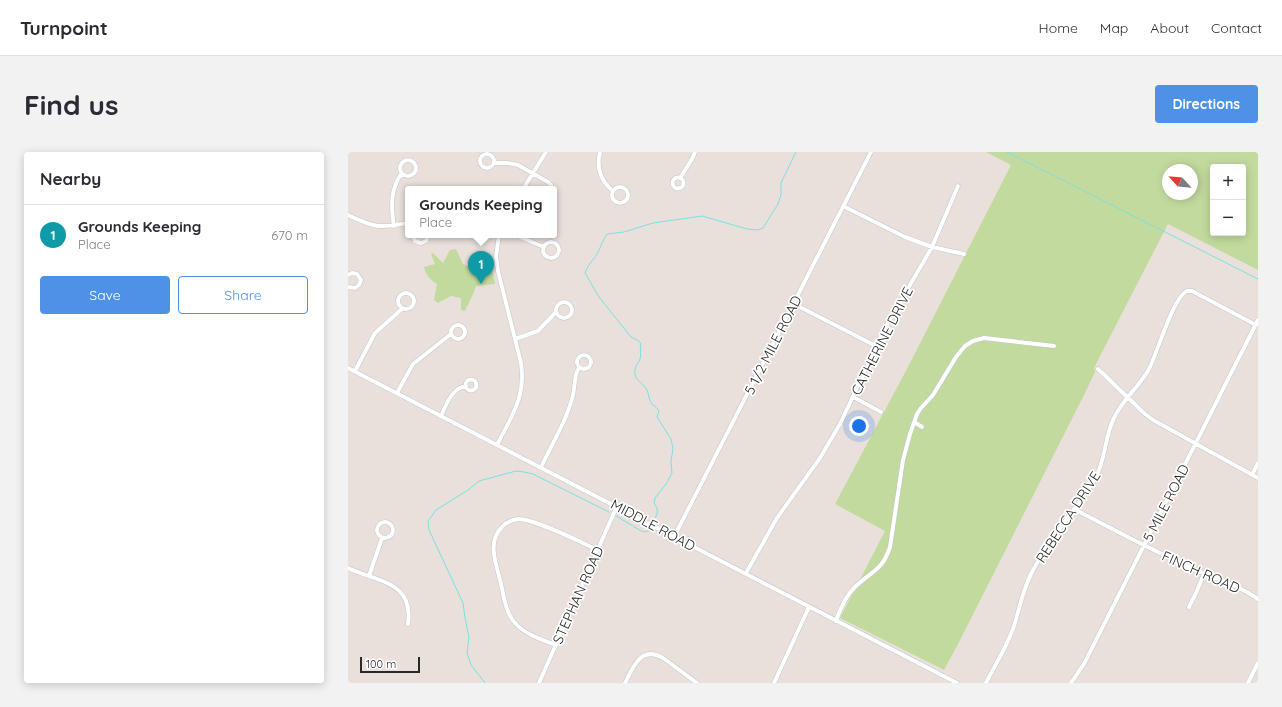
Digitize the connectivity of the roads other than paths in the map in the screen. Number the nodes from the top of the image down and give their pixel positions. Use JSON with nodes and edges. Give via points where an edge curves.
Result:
{"nodes":[{"id":1,"x":546,"y":152,"type":"edge"},
{"id":2,"x":600,"y":152,"type":"edge"},
{"id":3,"x":695,"y":152,"type":"edge"},
{"id":4,"x":871,"y":152,"type":"edge"},
{"id":5,"x":494,"y":163,"type":"dead end"},
{"id":6,"x":402,"y":173,"type":"dead end"},
{"id":7,"x":532,"y":174,"type":"junction"},
{"id":8,"x":680,"y":178,"type":"dead end"},
{"id":9,"x":525,"y":186,"type":"edge"},
{"id":10,"x":551,"y":186,"type":"edge"},
{"id":11,"x":958,"y":186,"type":"dead end"},
{"id":12,"x":613,"y":191,"type":"dead end"},
{"id":13,"x":843,"y":206,"type":"junction"},
{"id":14,"x":348,"y":215,"type":"edge"},
{"id":15,"x":405,"y":224,"type":"edge"},
{"id":16,"x":394,"y":226,"type":"junction"},
{"id":17,"x":414,"y":238,"type":"edge"},
{"id":18,"x":427,"y":238,"type":"edge"},
{"id":19,"x":499,"y":238,"type":"edge"},
{"id":20,"x":522,"y":238,"type":"edge"},
{"id":21,"x":544,"y":247,"type":"dead end"},
{"id":22,"x":932,"y":247,"type":"junction"},
{"id":23,"x":964,"y":254,"type":"dead end"},
{"id":24,"x":348,"y":275,"type":"edge"},
{"id":25,"x":348,"y":286,"type":"edge"},
{"id":26,"x":794,"y":304,"type":"junction"},
{"id":27,"x":403,"y":308,"type":"dead end"},
{"id":28,"x":556,"y":312,"type":"junction"},
{"id":29,"x":1258,"y":320,"type":"edge"},
{"id":30,"x":1256,"y":325,"type":"junction"},
{"id":31,"x":451,"y":334,"type":"dead end"},
{"id":32,"x":515,"y":339,"type":"junction"},
{"id":33,"x":876,"y":346,"type":"junction"},
{"id":34,"x":1054,"y":346,"type":"dead end"},
{"id":35,"x":348,"y":368,"type":"edge"},
{"id":36,"x":579,"y":368,"type":"dead end"},
{"id":37,"x":1098,"y":369,"type":"dead end"},
{"id":38,"x":354,"y":372,"type":"junction"},
{"id":39,"x":466,"y":386,"type":"dead end"},
{"id":40,"x":397,"y":393,"type":"junction"},
{"id":41,"x":853,"y":397,"type":"junction"},
{"id":42,"x":1128,"y":398,"type":"junction"},
{"id":43,"x":881,"y":412,"type":"dead end"},
{"id":44,"x":441,"y":416,"type":"junction"},
{"id":45,"x":914,"y":422,"type":"junction"},
{"id":46,"x":922,"y":427,"type":"dead end"},
{"id":47,"x":497,"y":444,"type":"junction"},
{"id":48,"x":1195,"y":445,"type":"junction"},
{"id":49,"x":1258,"y":463,"type":"edge"},
{"id":50,"x":540,"y":467,"type":"junction"},
{"id":51,"x":1252,"y":475,"type":"junction"},
{"id":52,"x":1258,"y":478,"type":"edge"},
{"id":53,"x":617,"y":506,"type":"junction"},
{"id":54,"x":1074,"y":509,"type":"junction"},
{"id":55,"x":674,"y":537,"type":"junction"},
{"id":56,"x":382,"y":538,"type":"junction"},
{"id":57,"x":1144,"y":546,"type":"junction"},
{"id":58,"x":598,"y":550,"type":"junction"},
{"id":59,"x":348,"y":568,"type":"edge"},
{"id":60,"x":746,"y":573,"type":"junction"},
{"id":61,"x":1204,"y":574,"type":"junction"},
{"id":62,"x":369,"y":576,"type":"junction"},
{"id":63,"x":1258,"y":599,"type":"edge"},
{"id":64,"x":809,"y":607,"type":"junction"},
{"id":65,"x":1188,"y":608,"type":"dead end"},
{"id":66,"x":836,"y":621,"type":"junction"},
{"id":67,"x":408,"y":624,"type":"dead end"},
{"id":68,"x":556,"y":646,"type":"junction"},
{"id":69,"x":1258,"y":663,"type":"edge"},
{"id":70,"x":539,"y":683,"type":"edge"},
{"id":71,"x":625,"y":683,"type":"edge"},
{"id":72,"x":697,"y":683,"type":"edge"},
{"id":73,"x":774,"y":683,"type":"edge"},
{"id":74,"x":957,"y":683,"type":"edge"},
{"id":75,"x":986,"y":683,"type":"edge"},
{"id":76,"x":1071,"y":683,"type":"edge"},
{"id":77,"x":1248,"y":683,"type":"edge"}],
"edges":[{"from":1,"to":7,"type":"street"},
{"from":2,"to":12,"type":"street","via":[[600,174]]},
{"from":3,"to":8,"type":"street"},
{"from":4,"to":13,"type":"street","name":"5 1/2 MILE ROAD"},
{"from":5,"to":7,"type":"street","via":[[512,163]]},
{"from":6,"to":16,"type":"street","via":[[392,195]]},
{"from":7,"to":9,"type":"street"},
{"from":7,"to":10,"type":"street"},
{"from":11,"to":22,"type":"street","name":"CATHERINE DRIVE"},
{"from":13,"to":22,"type":"street","via":[[905,237]]},
{"from":13,"to":26,"type":"street","name":"5 1/2 MILE ROAD"},
{"from":14,"to":16,"type":"street","via":[[371,226]]},
{"from":15,"to":16,"type":"street"},
{"from":17,"to":18,"type":"street","via":[[421,243]]},
{"from":19,"to":32,"type":"street","via":[[497,267]]},
{"from":20,"to":21,"type":"street"},
{"from":22,"to":23,"type":"street"},
{"from":22,"to":33,"type":"street","name":"CATHERINE DRIVE"},
{"from":24,"to":25,"type":"street","via":[[357,274],[361,280],[355,288]]},
{"from":26,"to":33,"type":"street"},
{"from":26,"to":55,"type":"street","name":"5 1/2 MILE ROAD"},
{"from":27,"to":38,"type":"street","via":[[375,333]]},
{"from":28,"to":28,"type":"street","via":[[559,317],[566,318],[570,315],[571,307],[565,302],[560,303],[556,307]]},
{"from":28,"to":32,"type":"street","via":[[538,331]]},
{"from":29,"to":30,"type":"street","name":"5 MILE ROAD"},
{"from":30,"to":42,"type":"street","name":"REBECCA DRIVE","via":[[1186,289],[1165,327],[1148,370]]},
{"from":30,"to":48,"type":"street","name":"5 MILE ROAD"},
{"from":31,"to":40,"type":"street","via":[[413,364]]},
{"from":32,"to":47,"type":"street","via":[[522,369],[522,391]]},
{"from":33,"to":41,"type":"street","name":"CATHERINE DRIVE"},
{"from":34,"to":45,"type":"street","via":[[984,338],[973,341],[956,357]]},
{"from":35,"to":38,"type":"street","name":"MIDDLE ROAD"},
{"from":36,"to":50,"type":"street","via":[[569,409]]},
{"from":37,"to":42,"type":"street"},
{"from":38,"to":40,"type":"street","name":"MIDDLE ROAD"},
{"from":39,"to":44,"type":"street","via":[[460,387],[453,394]]},
{"from":40,"to":44,"type":"street","name":"MIDDLE ROAD"},
{"from":41,"to":43,"type":"street"},
{"from":41,"to":60,"type":"street","name":"CATHERINE DRIVE","via":[[830,442],[777,518]]},
{"from":42,"to":48,"type":"street","via":[[1153,420]]},
{"from":42,"to":54,"type":"street","name":"REBECCA DRIVE","via":[[1111,424],[1100,469]]},
{"from":44,"to":47,"type":"street","name":"MIDDLE ROAD"},
{"from":45,"to":46,"type":"street"},
{"from":45,"to":66,"type":"street","via":[[903,460],[890,547],[886,558],[880,568],[854,587]]},
{"from":47,"to":50,"type":"street","name":"MIDDLE ROAD"},
{"from":48,"to":51,"type":"street"},
{"from":48,"to":57,"type":"street","name":"5 MILE ROAD"},
{"from":49,"to":51,"type":"street"},
{"from":50,"to":53,"type":"street","name":"MIDDLE ROAD"},
{"from":51,"to":52,"type":"street"},
{"from":53,"to":55,"type":"street","name":"MIDDLE ROAD"},
{"from":53,"to":58,"type":"street","name":"STEPHAN ROAD"},
{"from":54,"to":57,"type":"street","name":"FINCH ROAD"},
{"from":54,"to":75,"type":"street","name":"REBECCA DRIVE","via":[[1031,574],[1010,636]]},
{"from":55,"to":60,"type":"street","name":"MIDDLE ROAD"},
{"from":56,"to":56,"type":"street","via":[[392,535],[393,526],[389,523],[384,522],[377,527],[378,535]]},
{"from":56,"to":62,"type":"street"},
{"from":57,"to":61,"type":"street","name":"FINCH ROAD"},
{"from":57,"to":76,"type":"street","name":"5 MILE ROAD","via":[[1084,664]]},
{"from":58,"to":68,"type":"street","name":"STEPHAN ROAD"},
{"from":58,"to":68,"type":"street","via":[[524,519],[505,524],[495,536],[493,551],[512,619],[525,632]]},
{"from":59,"to":62,"type":"street"},
{"from":60,"to":64,"type":"street","name":"MIDDLE ROAD"},
{"from":61,"to":63,"type":"street","name":"FINCH ROAD"},
{"from":61,"to":65,"type":"street"},
{"from":62,"to":67,"type":"street","via":[[389,584],[403,594],[409,609]]},
{"from":64,"to":66,"type":"street","name":"MIDDLE ROAD"},
{"from":64,"to":73,"type":"street"},
{"from":66,"to":74,"type":"street","name":"MIDDLE ROAD"},
{"from":68,"to":70,"type":"street","name":"STEPHAN ROAD"},
{"from":69,"to":77,"type":"street"},
{"from":71,"to":72,"type":"street","via":[[636,662],[642,656],[650,654],[659,655]]}]}
